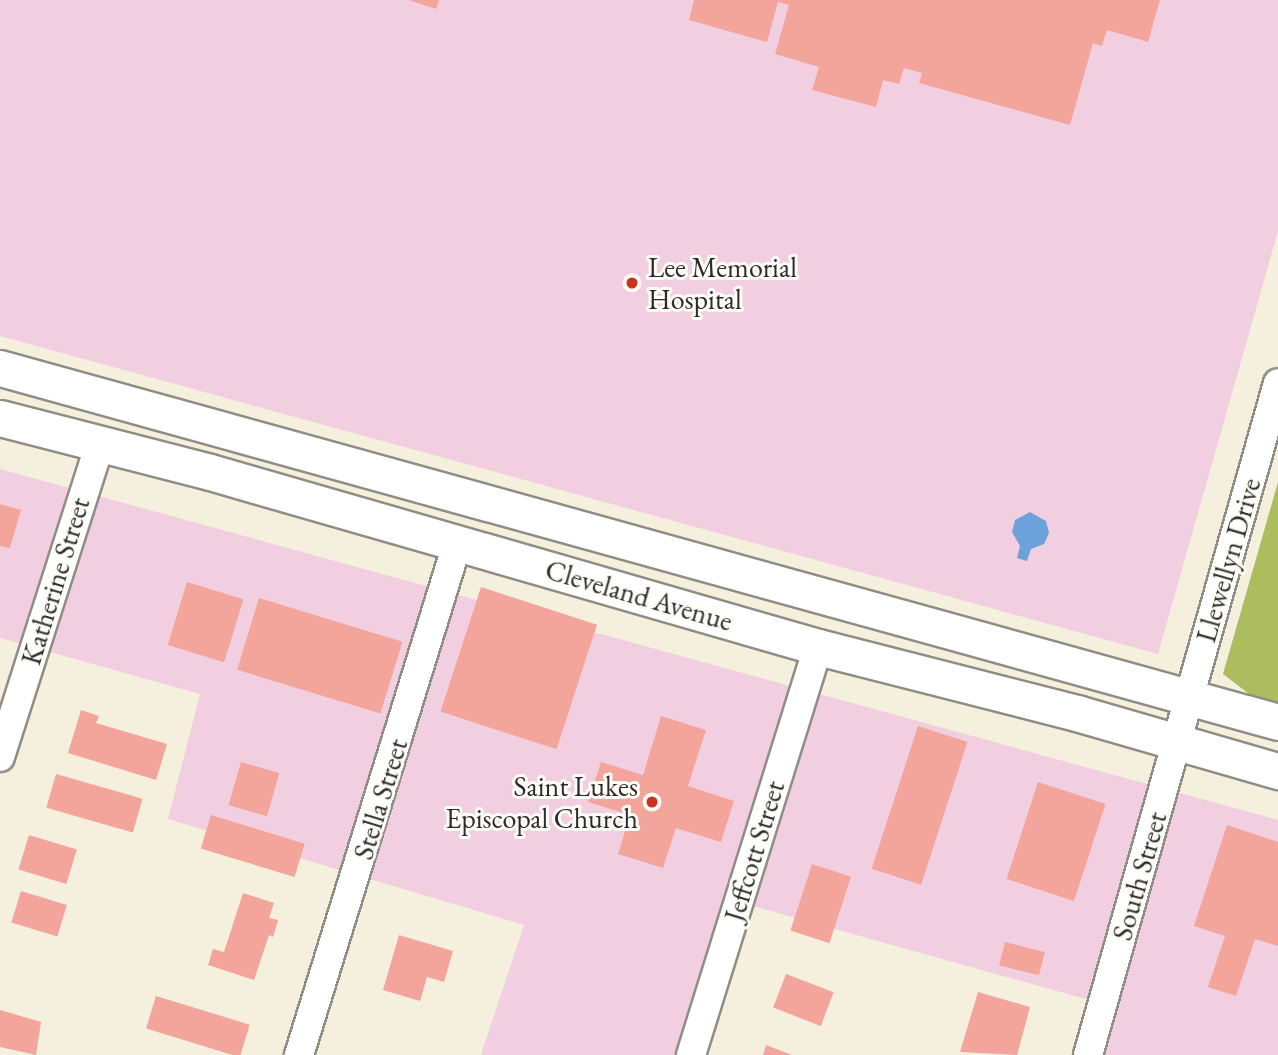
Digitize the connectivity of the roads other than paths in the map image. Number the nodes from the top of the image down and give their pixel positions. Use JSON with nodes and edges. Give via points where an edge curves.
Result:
{"nodes":[{"id":1,"x":0,"y":368,"type":"edge"},
{"id":2,"x":1278,"y":383,"type":"edge"},
{"id":3,"x":0,"y":418,"type":"edge"},
{"id":4,"x":99,"y":447,"type":"junction"},
{"id":5,"x":458,"y":541,"type":"junction"},
{"id":6,"x":818,"y":647,"type":"junction"},
{"id":7,"x":1189,"y":697,"type":"junction"},
{"id":8,"x":1278,"y":722,"type":"edge"},
{"id":9,"x":1177,"y":742,"type":"junction"},
{"id":10,"x":0,"y":757,"type":"edge"},
{"id":11,"x":1278,"y":771,"type":"edge"},
{"id":12,"x":299,"y":1055,"type":"edge"},
{"id":13,"x":691,"y":1055,"type":"edge"},
{"id":14,"x":1088,"y":1055,"type":"edge"}],
"edges":[{"from":1,"to":7,"type":"main road","name":"Cleveland Avenue"},
{"from":2,"to":7,"type":"street","name":"Llewellyn Drive"},
{"from":3,"to":4,"type":"main road","name":"Cleveland Avenue"},
{"from":4,"to":5,"type":"main road","name":"Cleveland Avenue","via":[[210,472]]},
{"from":4,"to":10,"type":"street","name":"Katherine Street"},
{"from":5,"to":6,"type":"main road","name":"Cleveland Avenue"},
{"from":5,"to":12,"type":"street","name":"Stella Street"},
{"from":6,"to":9,"type":"main road","name":"Cleveland Avenue"},
{"from":6,"to":13,"type":"street","name":"Jeffcott Street"},
{"from":7,"to":8,"type":"main road","name":"Cleveland Avenue"},
{"from":7,"to":9,"type":"street","name":"South Street"},
{"from":9,"to":11,"type":"main road","name":"Cleveland Avenue"},
{"from":9,"to":14,"type":"street","name":"South Street"}]}
